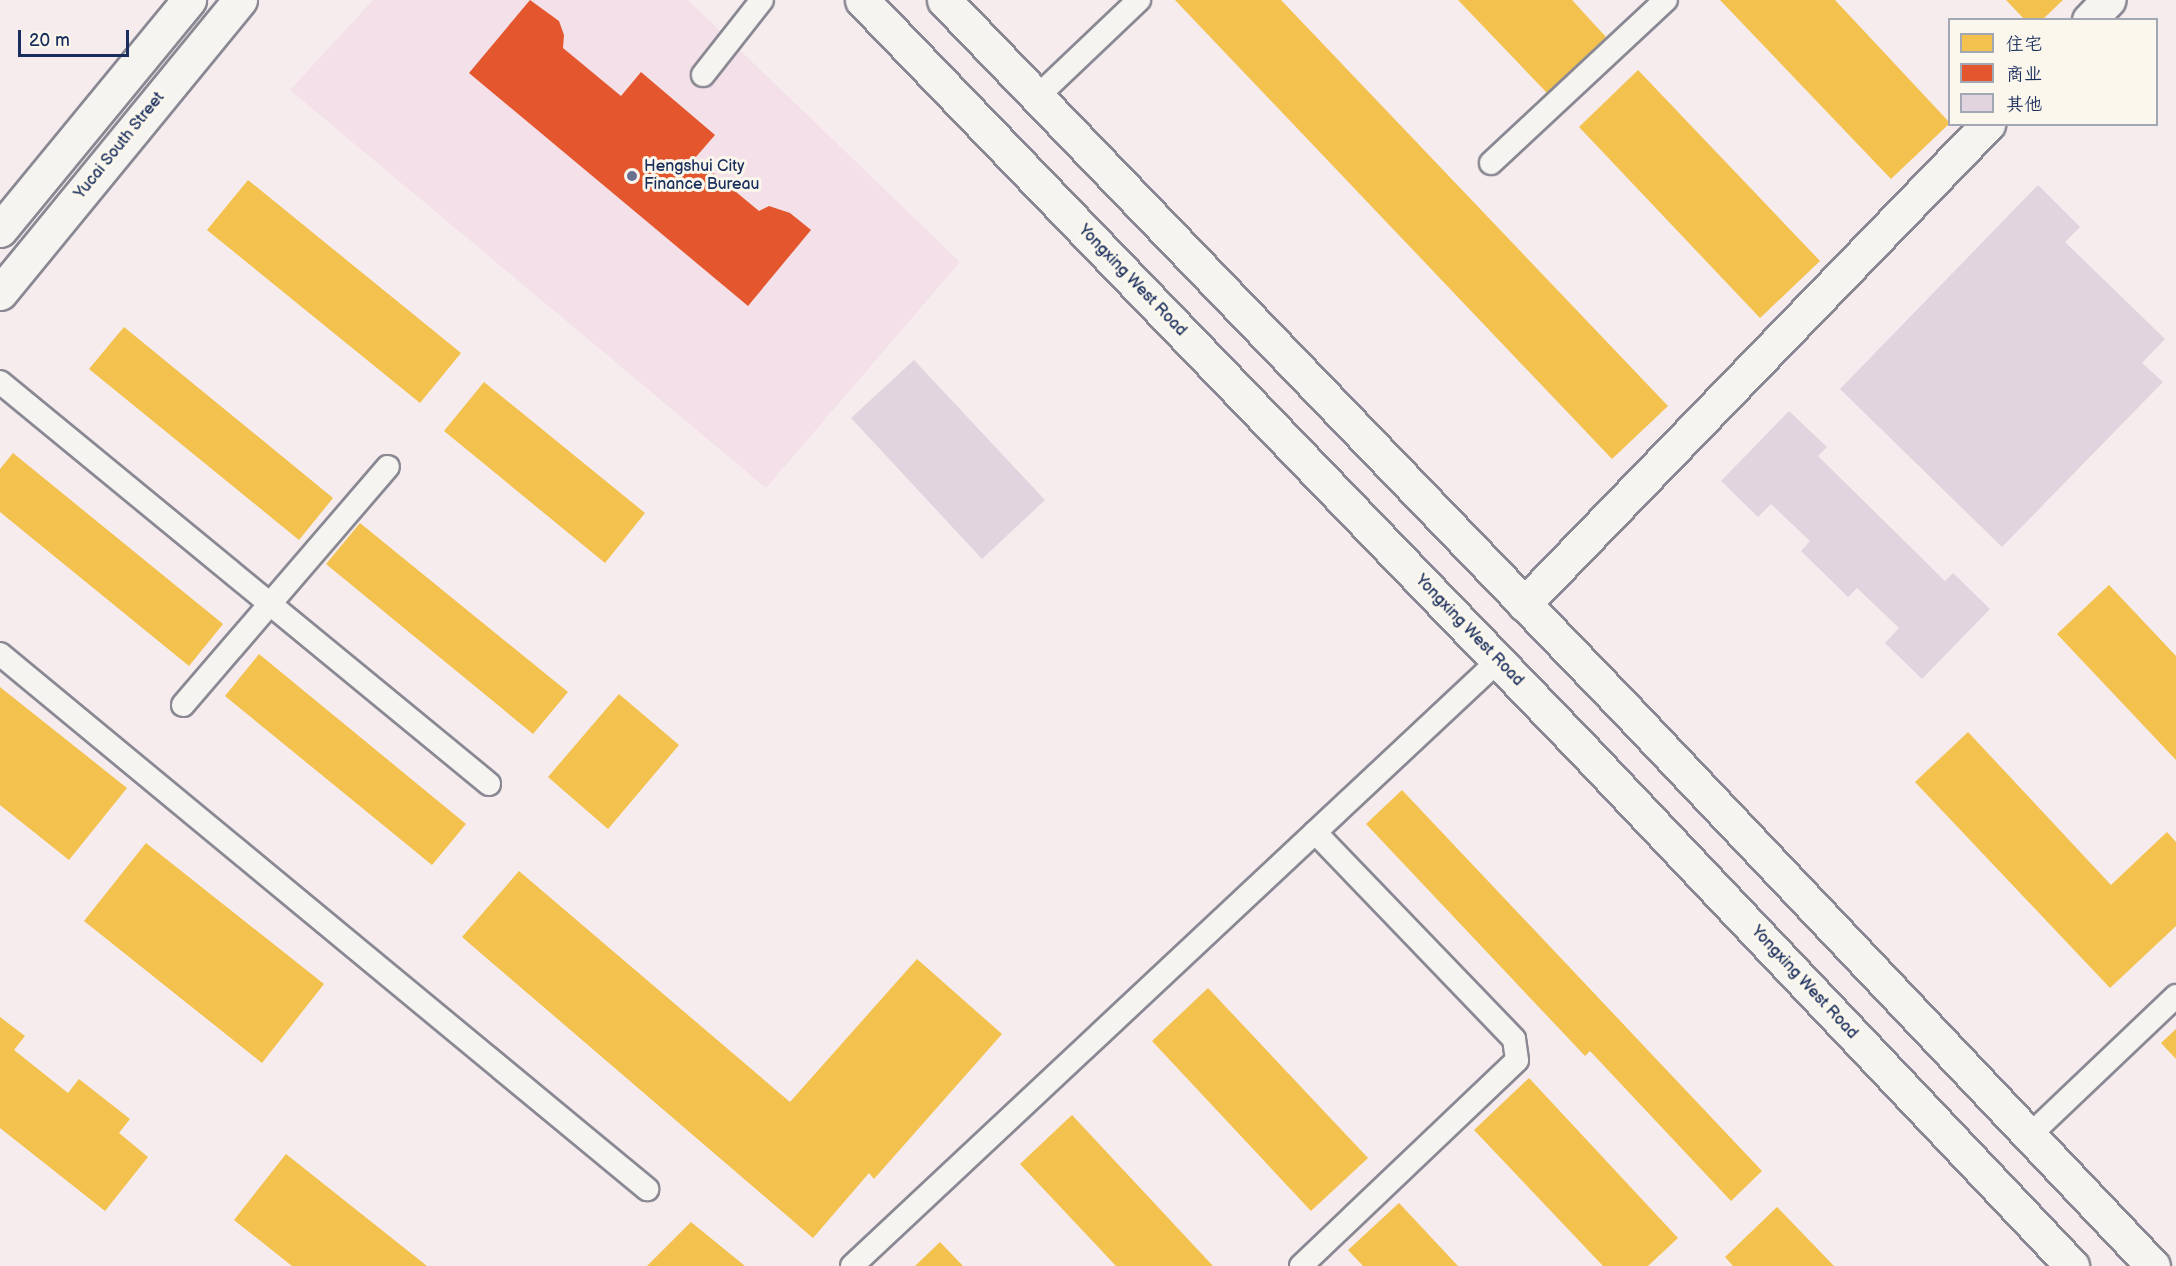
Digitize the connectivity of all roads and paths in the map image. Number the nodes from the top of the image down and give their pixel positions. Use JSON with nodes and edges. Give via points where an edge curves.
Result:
{"nodes":[{"id":1,"x":189,"y":0,"type":"edge"},
{"id":2,"x":240,"y":0,"type":"edge"},
{"id":3,"x":762,"y":0,"type":"edge"},
{"id":4,"x":862,"y":0,"type":"edge"},
{"id":5,"x":944,"y":0,"type":"edge"},
{"id":6,"x":1139,"y":0,"type":"edge"},
{"id":7,"x":1666,"y":0,"type":"edge"},
{"id":8,"x":2108,"y":0,"type":"edge"},
{"id":9,"x":2091,"y":18,"type":"edge"},
{"id":10,"x":703,"y":75,"type":"dead end"},
{"id":11,"x":1037,"y":97,"type":"junction"},
{"id":12,"x":1986,"y":126,"type":"edge"},
{"id":13,"x":1491,"y":164,"type":"dead end"},
{"id":14,"x":0,"y":230,"type":"edge"},
{"id":15,"x":0,"y":292,"type":"edge"},
{"id":16,"x":0,"y":382,"type":"edge"},
{"id":17,"x":388,"y":467,"type":"dead end"},
{"id":18,"x":270,"y":604,"type":"junction"},
{"id":19,"x":1524,"y":604,"type":"junction"},
{"id":20,"x":0,"y":654,"type":"edge"},
{"id":21,"x":1498,"y":661,"type":"junction"},
{"id":22,"x":183,"y":705,"type":"dead end"},
{"id":23,"x":489,"y":784,"type":"dead end"},
{"id":24,"x":1315,"y":832,"type":"junction"},
{"id":25,"x":2176,"y":996,"type":"edge"},
{"id":26,"x":2029,"y":1136,"type":"junction"},
{"id":27,"x":647,"y":1189,"type":"dead end"},
{"id":28,"x":852,"y":1266,"type":"edge"},
{"id":29,"x":1301,"y":1266,"type":"edge"},
{"id":30,"x":2072,"y":1266,"type":"edge"},
{"id":31,"x":2153,"y":1266,"type":"edge"}],
"edges":[{"from":1,"to":14,"type":"main road"},
{"from":2,"to":15,"type":"main road","name":"Yucai South Street"},
{"from":3,"to":10,"type":"lane"},
{"from":4,"to":21,"type":"main road","name":"Yongxing West Road"},
{"from":5,"to":11,"type":"main road"},
{"from":6,"to":11,"type":"lane"},
{"from":7,"to":13,"type":"lane"},
{"from":8,"to":9,"type":"main road"},
{"from":11,"to":19,"type":"main road"},
{"from":12,"to":19,"type":"main road"},
{"from":16,"to":18,"type":"lane"},
{"from":17,"to":18,"type":"lane"},
{"from":18,"to":22,"type":"lane"},
{"from":18,"to":23,"type":"lane"},
{"from":19,"to":26,"type":"main road"},
{"from":20,"to":27,"type":"lane"},
{"from":21,"to":24,"type":"lane"},
{"from":21,"to":30,"type":"main road","name":"Yongxing West Road"},
{"from":24,"to":28,"type":"lane"},
{"from":24,"to":29,"type":"lane","via":[[1514,1039],[1517,1060]]},
{"from":25,"to":26,"type":"lane"},
{"from":26,"to":31,"type":"main road"}]}
